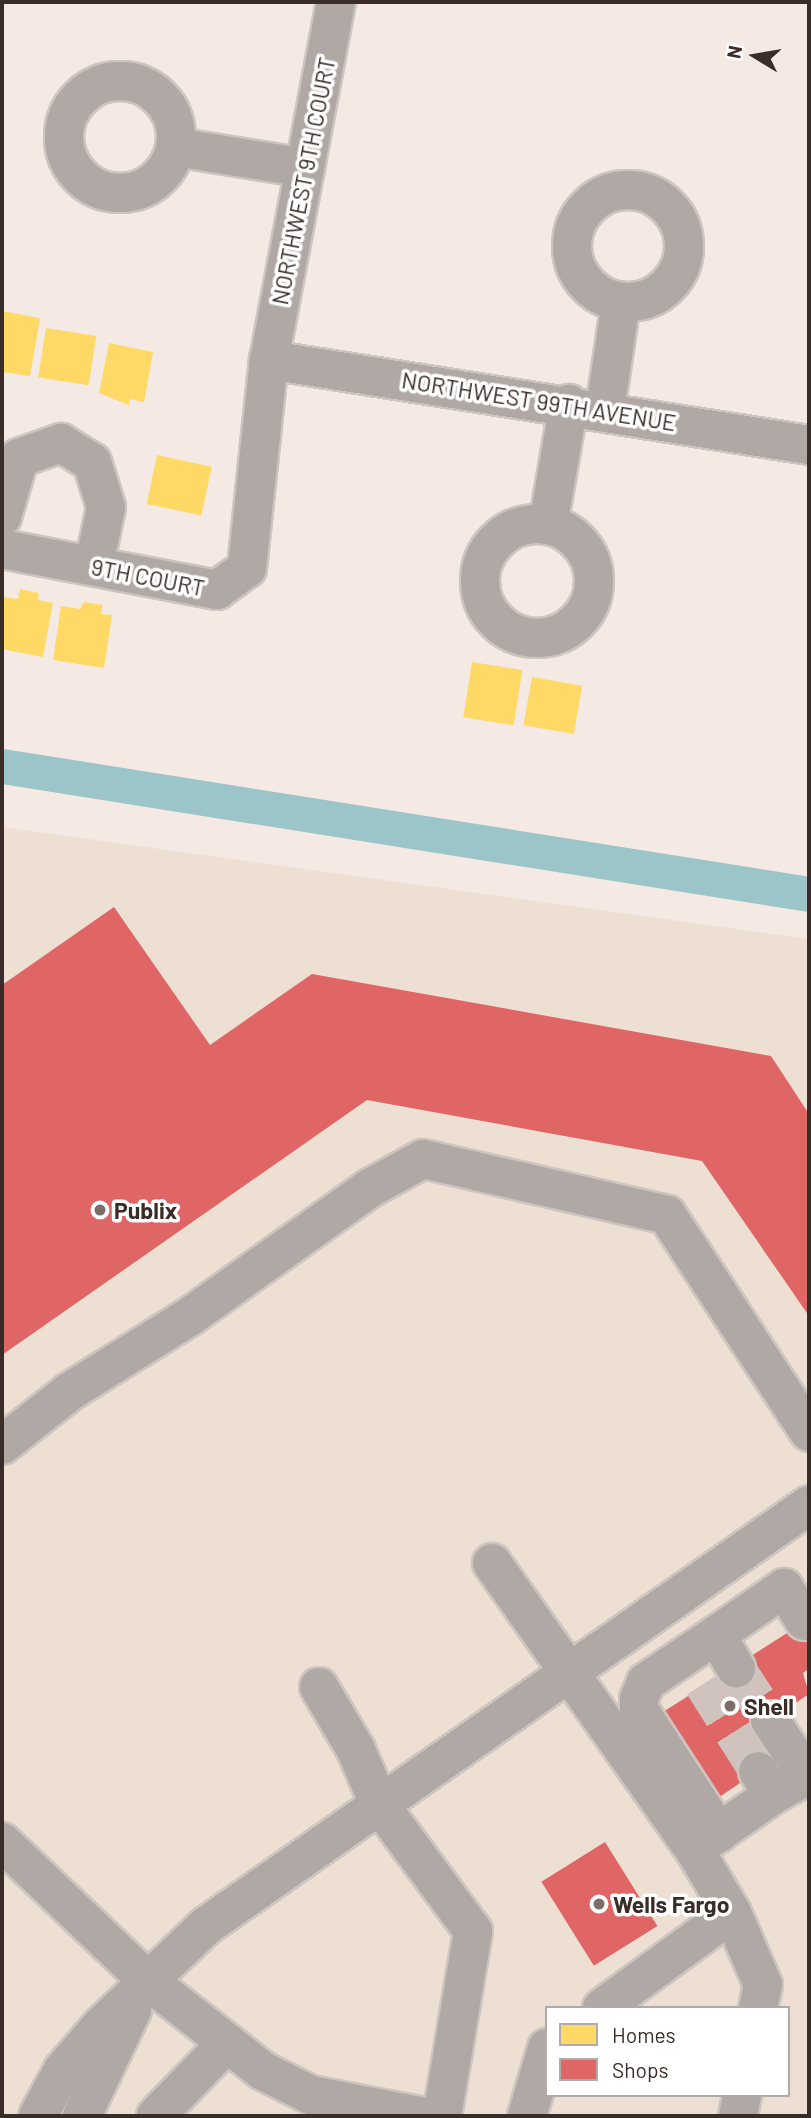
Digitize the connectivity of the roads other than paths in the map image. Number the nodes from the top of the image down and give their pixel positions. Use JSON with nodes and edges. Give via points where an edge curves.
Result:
{"nodes":[{"id":1,"x":336,"y":2,"type":"edge"},
{"id":2,"x":175,"y":146,"type":"dead end"},
{"id":3,"x":305,"y":168,"type":"junction"},
{"id":4,"x":621,"y":302,"type":"dead end"},
{"id":5,"x":269,"y":359,"type":"junction"},
{"id":6,"x":587,"y":407,"type":"junction"},
{"id":7,"x":809,"y":445,"type":"edge"},
{"id":8,"x":2,"y":517,"type":"edge"},
{"id":9,"x":548,"y":524,"type":"dead end"},
{"id":10,"x":2,"y":549,"type":"edge"},
{"id":11,"x":94,"y":566,"type":"junction"},
{"id":12,"x":809,"y":1432,"type":"edge"},
{"id":13,"x":2,"y":1445,"type":"edge"},
{"id":14,"x":809,"y":1505,"type":"edge"},
{"id":15,"x":492,"y":1563,"type":"dead end"},
{"id":16,"x":659,"y":1610,"type":"junction"},
{"id":17,"x":805,"y":1621,"type":"dead end"},
{"id":18,"x":710,"y":1661,"type":"junction"},
{"id":19,"x":569,"y":1671,"type":"junction"},
{"id":20,"x":319,"y":1687,"type":"dead end"},
{"id":21,"x":770,"y":1720,"type":"tunnel mouth"},
{"id":22,"x":808,"y":1775,"type":"edge"},
{"id":23,"x":379,"y":1804,"type":"junction"},
{"id":24,"x":707,"y":1841,"type":"junction"},
{"id":25,"x":2,"y":1842,"type":"edge"},
{"id":26,"x":732,"y":1913,"type":"junction"},
{"id":27,"x":147,"y":1980,"type":"junction"},
{"id":28,"x":605,"y":2006,"type":"edge"},
{"id":29,"x":758,"y":2006,"type":"edge"},
{"id":30,"x":227,"y":2043,"type":"junction"},
{"id":31,"x":545,"y":2055,"type":"edge"},
{"id":32,"x":742,"y":2097,"type":"edge"},
{"id":33,"x":38,"y":2116,"type":"edge"},
{"id":34,"x":82,"y":2116,"type":"edge"},
{"id":35,"x":156,"y":2116,"type":"edge"},
{"id":36,"x":420,"y":2116,"type":"edge"},
{"id":37,"x":442,"y":2116,"type":"edge"},
{"id":38,"x":527,"y":2116,"type":"edge"},
{"id":39,"x":738,"y":2116,"type":"edge"}],
"edges":[{"from":1,"to":3,"type":"street","name":"NORTHWEST 9TH COURT"},
{"from":2,"to":3,"type":"street"},
{"from":3,"to":5,"type":"street","name":"NORTHWEST 9TH COURT"},
{"from":4,"to":6,"type":"street"},
{"from":5,"to":6,"type":"street","name":"NORTHWEST 99TH AVENUE"},
{"from":5,"to":11,"type":"street","name":"9TH COURT","via":[[247,568],[217,590]]},
{"from":6,"to":7,"type":"street","name":"NORTHWEST 99TH AVENUE"},
{"from":6,"to":9,"type":"street"},
{"from":8,"to":11,"type":"street","via":[[19,458],[61,443],[92,462],[106,507]]},
{"from":10,"to":11,"type":"street","name":"9TH COURT"},
{"from":12,"to":13,"type":"street","via":[[667,1215],[424,1159],[370,1188],[192,1315],[69,1392]]},
{"from":14,"to":16,"type":"street"},
{"from":15,"to":19,"type":"street"},
{"from":16,"to":18,"type":"street"},
{"from":16,"to":19,"type":"street"},
{"from":17,"to":18,"type":"street","via":[[784,1588]]},
{"from":18,"to":24,"type":"street","via":[[646,1682],[639,1710]]},
{"from":19,"to":23,"type":"street"},
{"from":19,"to":24,"type":"street"},
{"from":20,"to":23,"type":"street","via":[[356,1750]]},
{"from":21,"to":22,"type":"street"},
{"from":22,"to":24,"type":"street","via":[[765,1783]]},
{"from":23,"to":27,"type":"street","via":[[206,1926]]},
{"from":23,"to":37,"type":"street","via":[[473,1931]]},
{"from":24,"to":26,"type":"street"},
{"from":25,"to":27,"type":"street"},
{"from":26,"to":28,"type":"street"},
{"from":26,"to":29,"type":"street","via":[[763,1985]]},
{"from":27,"to":30,"type":"street"},
{"from":27,"to":33,"type":"street","via":[[63,2070]]},
{"from":27,"to":34,"type":"street"},
{"from":30,"to":35,"type":"street"},
{"from":30,"to":36,"type":"street","via":[[263,2071],[311,2095]]},
{"from":31,"to":38,"type":"street"},
{"from":32,"to":39,"type":"street"}]}
